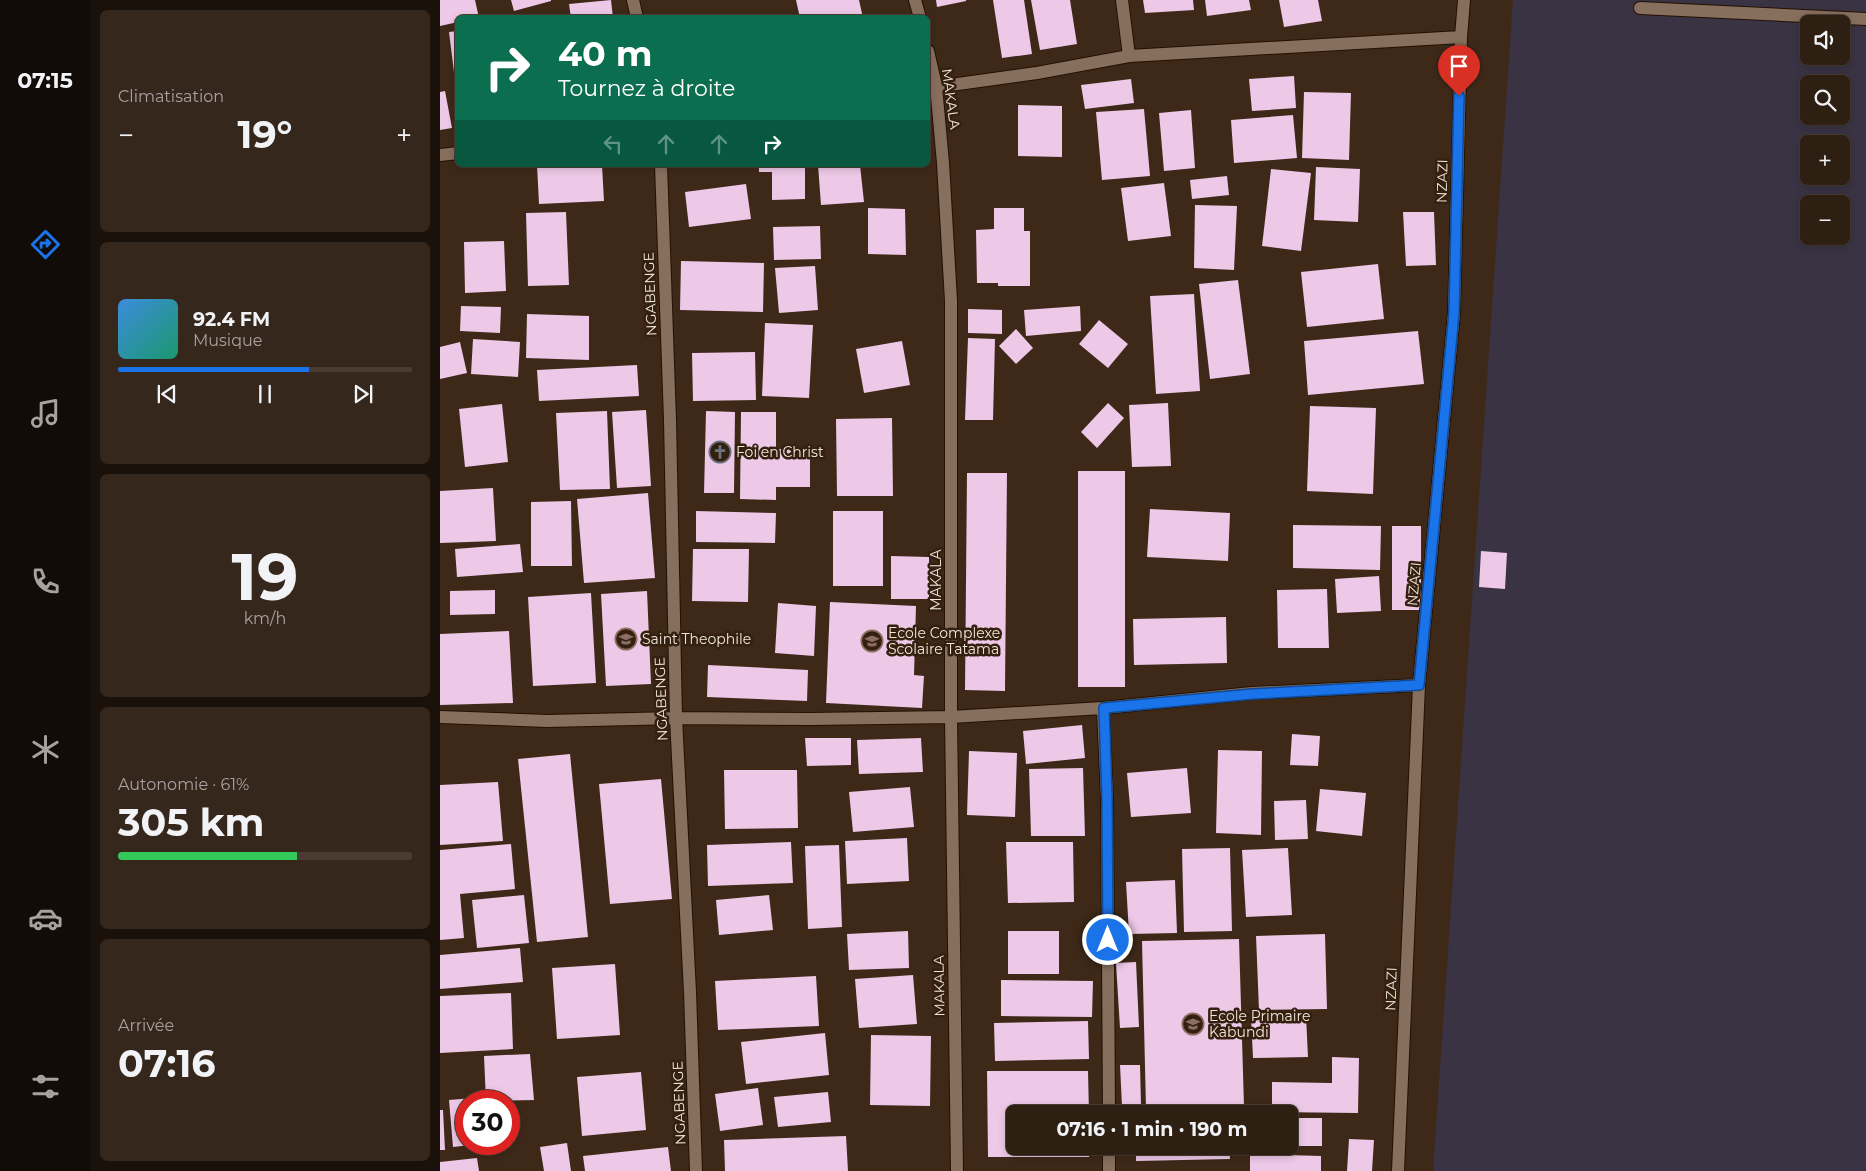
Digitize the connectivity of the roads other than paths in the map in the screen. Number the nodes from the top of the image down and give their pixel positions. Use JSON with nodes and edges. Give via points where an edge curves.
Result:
{"nodes":[{"id":1,"x":633,"y":0,"type":"edge"},
{"id":2,"x":915,"y":0,"type":"edge"},
{"id":3,"x":1122,"y":0,"type":"edge"},
{"id":4,"x":1464,"y":0,"type":"edge"},
{"id":5,"x":1640,"y":8,"type":"dead end"},
{"id":6,"x":636,"y":15,"type":"edge"},
{"id":7,"x":919,"y":15,"type":"edge"},
{"id":8,"x":1866,"y":19,"type":"edge"},
{"id":9,"x":1460,"y":38,"type":"junction"},
{"id":10,"x":1129,"y":56,"type":"junction"},
{"id":11,"x":930,"y":69,"type":"edge"},
{"id":12,"x":932,"y":87,"type":"edge"},
{"id":13,"x":455,"y":153,"type":"edge"},
{"id":14,"x":440,"y":155,"type":"edge"},
{"id":15,"x":661,"y":167,"type":"edge"},
{"id":16,"x":1419,"y":685,"type":"junction"},
{"id":17,"x":1104,"y":708,"type":"junction"},
{"id":18,"x":440,"y":717,"type":"edge"},
{"id":19,"x":951,"y":717,"type":"junction"},
{"id":20,"x":676,"y":718,"type":"junction"},
{"id":21,"x":1109,"y":1105,"type":"edge"},
{"id":22,"x":1109,"y":1155,"type":"edge"},
{"id":23,"x":696,"y":1171,"type":"edge"},
{"id":24,"x":957,"y":1171,"type":"edge"},
{"id":25,"x":1109,"y":1171,"type":"edge"},
{"id":26,"x":1398,"y":1171,"type":"edge"}],
"edges":[{"from":1,"to":6,"type":"street"},
{"from":2,"to":7,"type":"street"},
{"from":3,"to":10,"type":"street"},
{"from":4,"to":9,"type":"street","name":"NZAZI"},
{"from":5,"to":8,"type":"street"},
{"from":9,"to":10,"type":"street"},
{"from":9,"to":16,"type":"street","name":"NZAZI","via":[[1454,313]]},
{"from":10,"to":12,"type":"street"},
{"from":11,"to":12,"type":"street","name":"MAKALA"},
{"from":12,"to":19,"type":"street","name":"MAKALA","via":[[944,163],[951,301]]},
{"from":13,"to":14,"type":"street"},
{"from":15,"to":20,"type":"street","name":"NGABENGE"},
{"from":16,"to":17,"type":"street","via":[[1252,694]]},
{"from":16,"to":26,"type":"street","name":"NZAZI"},
{"from":17,"to":19,"type":"street"},
{"from":17,"to":21,"type":"street"},
{"from":18,"to":20,"type":"street","via":[[547,721]]},
{"from":19,"to":20,"type":"street"},
{"from":19,"to":24,"type":"street","name":"MAKALA"},
{"from":20,"to":23,"type":"street","name":"NGABENGE"},
{"from":22,"to":25,"type":"street"}]}
